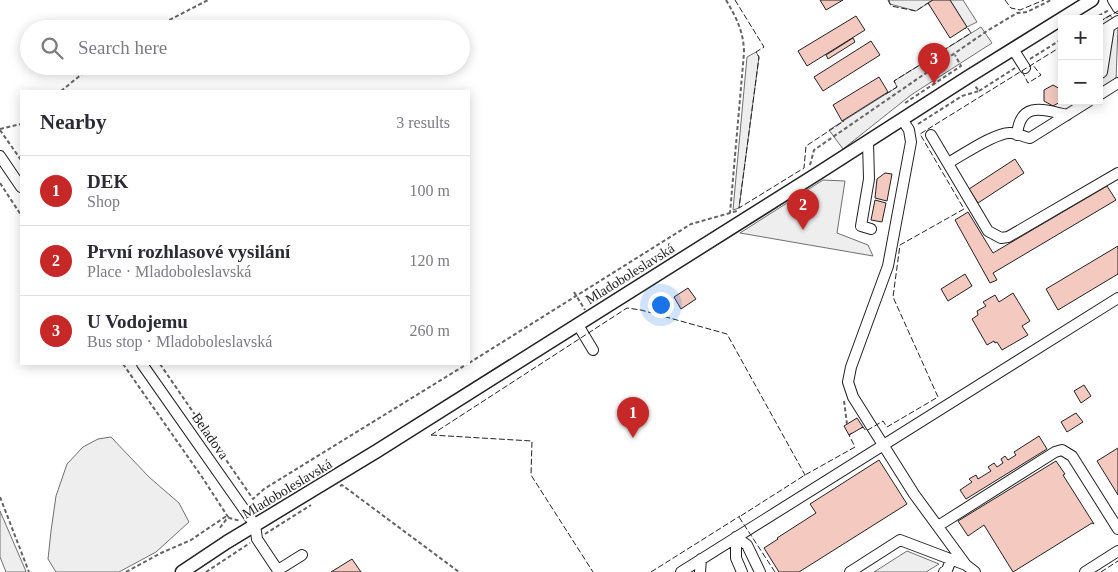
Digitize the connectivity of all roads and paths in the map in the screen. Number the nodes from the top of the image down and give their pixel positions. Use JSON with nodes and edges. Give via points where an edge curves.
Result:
{"nodes":[{"id":1,"x":208,"y":0,"type":"edge"},
{"id":2,"x":726,"y":0,"type":"edge"},
{"id":3,"x":1051,"y":0,"type":"edge"},
{"id":4,"x":1092,"y":0,"type":"edge"},
{"id":5,"x":1116,"y":5,"type":"edge"},
{"id":6,"x":1099,"y":15,"type":"edge"},
{"id":7,"x":169,"y":20,"type":"edge"},
{"id":8,"x":1114,"y":24,"type":"edge"},
{"id":9,"x":1103,"y":31,"type":"edge"},
{"id":10,"x":1013,"y":49,"type":"junction"},
{"id":11,"x":954,"y":54,"type":"junction"},
{"id":12,"x":1026,"y":68,"type":"dead end"},
{"id":13,"x":1103,"y":68,"type":"edge"},
{"id":14,"x":81,"y":75,"type":"edge"},
{"id":15,"x":1118,"y":83,"type":"edge"},
{"id":16,"x":973,"y":84,"type":"dead end"},
{"id":17,"x":62,"y":90,"type":"edge"},
{"id":18,"x":1103,"y":92,"type":"edge"},
{"id":19,"x":904,"y":104,"type":"dead end"},
{"id":20,"x":1083,"y":105,"type":"edge"},
{"id":21,"x":1068,"y":115,"type":"junction"},
{"id":22,"x":902,"y":119,"type":"junction"},
{"id":23,"x":20,"y":124,"type":"edge"},
{"id":24,"x":918,"y":124,"type":"dead end"},
{"id":25,"x":0,"y":129,"type":"edge"},
{"id":26,"x":931,"y":135,"type":"dead end"},
{"id":27,"x":1017,"y":135,"type":"junction"},
{"id":28,"x":868,"y":142,"type":"junction"},
{"id":29,"x":0,"y":156,"type":"edge"},
{"id":30,"x":20,"y":159,"type":"edge"},
{"id":31,"x":948,"y":163,"type":"junction"},
{"id":32,"x":810,"y":166,"type":"dead end"},
{"id":33,"x":1118,"y":174,"type":"edge"},
{"id":34,"x":0,"y":183,"type":"edge"},
{"id":35,"x":20,"y":186,"type":"edge"},
{"id":36,"x":742,"y":210,"type":"dead end"},
{"id":37,"x":20,"y":213,"type":"edge"},
{"id":38,"x":730,"y":213,"type":"junction"},
{"id":39,"x":871,"y":229,"type":"dead end"},
{"id":40,"x":574,"y":292,"type":"dead end"},
{"id":41,"x":576,"y":296,"type":"junction"},
{"id":42,"x":1118,"y":298,"type":"edge"},
{"id":43,"x":590,"y":318,"type":"junction"},
{"id":44,"x":578,"y":325,"type":"junction"},
{"id":45,"x":593,"y":350,"type":"dead end"},
{"id":46,"x":470,"y":362,"type":"edge"},
{"id":47,"x":124,"y":365,"type":"edge"},
{"id":48,"x":143,"y":365,"type":"edge"},
{"id":49,"x":161,"y":365,"type":"edge"},
{"id":50,"x":465,"y":365,"type":"edge"},
{"id":51,"x":882,"y":445,"type":"junction"},
{"id":52,"x":334,"y":490,"type":"dead end"},
{"id":53,"x":0,"y":497,"type":"edge"},
{"id":54,"x":311,"y":505,"type":"dead end"},
{"id":55,"x":228,"y":517,"type":"junction"},
{"id":56,"x":255,"y":525,"type":"junction"},
{"id":57,"x":938,"y":526,"type":"junction"},
{"id":58,"x":219,"y":529,"type":"dead end"},
{"id":59,"x":1118,"y":529,"type":"edge"},
{"id":60,"x":736,"y":537,"type":"junction"},
{"id":61,"x":257,"y":539,"type":"junction"},
{"id":62,"x":1118,"y":551,"type":"edge"},
{"id":63,"x":302,"y":555,"type":"dead end"},
{"id":64,"x":701,"y":559,"type":"junction"},
{"id":65,"x":951,"y":560,"type":"junction"},
{"id":66,"x":966,"y":565,"type":"junction"},
{"id":67,"x":279,"y":571,"type":"edge"},
{"id":68,"x":29,"y":572,"type":"edge"},
{"id":69,"x":126,"y":572,"type":"edge"},
{"id":70,"x":182,"y":572,"type":"edge"},
{"id":71,"x":206,"y":572,"type":"edge"},
{"id":72,"x":459,"y":572,"type":"edge"},
{"id":73,"x":681,"y":572,"type":"edge"},
{"id":74,"x":700,"y":572,"type":"edge"},
{"id":75,"x":742,"y":572,"type":"edge"},
{"id":76,"x":760,"y":572,"type":"edge"},
{"id":77,"x":850,"y":572,"type":"edge"},
{"id":78,"x":944,"y":572,"type":"edge"},
{"id":79,"x":975,"y":572,"type":"edge"},
{"id":80,"x":1085,"y":572,"type":"edge"}],
"edges":[{"from":1,"to":7,"type":"path"},
{"from":2,"to":38,"type":"path","via":[[744,39]]},
{"from":3,"to":11,"type":"path","via":[[1027,12],[1017,13]]},
{"from":4,"to":10,"type":"main road","name":"Mladoboleslavská"},
{"from":5,"to":6,"type":"path"},
{"from":8,"to":9,"type":"street"},
{"from":8,"to":13,"type":"street"},
{"from":10,"to":12,"type":"street"},
{"from":10,"to":22,"type":"main road","name":"Mladoboleslavská"},
{"from":11,"to":19,"type":"path","via":[[961,66]]},
{"from":11,"to":32,"type":"path","via":[[814,150]]},
{"from":14,"to":17,"type":"path"},
{"from":15,"to":18,"type":"street"},
{"from":16,"to":24,"type":"path","via":[[979,91],[962,96]]},
{"from":20,"to":21,"type":"street"},
{"from":21,"to":27,"type":"street","via":[[1030,138]]},
{"from":21,"to":27,"type":"street","via":[[1029,110],[1018,124]]},
{"from":22,"to":28,"type":"main road","name":"Mladoboleslavská"},
{"from":22,"to":51,"type":"street","via":[[909,130],[911,142],[888,266],[848,382],[853,397]]},
{"from":23,"to":25,"type":"path"},
{"from":25,"to":30,"type":"path"},
{"from":26,"to":31,"type":"street"},
{"from":27,"to":31,"type":"street","via":[[1011,132],[996,136]]},
{"from":28,"to":39,"type":"street","via":[[869,180],[861,226]]},
{"from":28,"to":43,"type":"main road","name":"Mladoboleslavská"},
{"from":29,"to":35,"type":"street"},
{"from":31,"to":33,"type":"street","via":[[988,231],[1001,238]]},
{"from":34,"to":37,"type":"path"},
{"from":36,"to":38,"type":"path"},
{"from":38,"to":41,"type":"path","via":[[691,224]]},
{"from":40,"to":41,"type":"path"},
{"from":41,"to":43,"type":"path"},
{"from":41,"to":46,"type":"path"},
{"from":42,"to":51,"type":"street"},
{"from":43,"to":44,"type":"main road","name":"Mladoboleslavská"},
{"from":44,"to":45,"type":"street"},
{"from":44,"to":56,"type":"main road","name":"Mladoboleslavská"},
{"from":47,"to":55,"type":"path"},
{"from":48,"to":56,"type":"street","name":"Beladova"},
{"from":49,"to":50,"type":"path","via":[[252,499]]},
{"from":51,"to":57,"type":"street"},
{"from":51,"to":60,"type":"street"},
{"from":52,"to":72,"type":"path","via":[[342,485]]},
{"from":53,"to":68,"type":"path"},
{"from":54,"to":61,"type":"path"},
{"from":55,"to":56,"type":"path"},
{"from":55,"to":58,"type":"path"},
{"from":55,"to":69,"type":"path","via":[[192,540]]},
{"from":56,"to":61,"type":"street"},
{"from":56,"to":70,"type":"main road","name":"Mladoboleslavská"},
{"from":57,"to":59,"type":"street","via":[[1062,450],[1072,456]]},
{"from":57,"to":66,"type":"street"},
{"from":60,"to":64,"type":"street"},
{"from":60,"to":75,"type":"street","via":[[736,558]]},
{"from":60,"to":76,"type":"street","via":[[747,545]]},
{"from":61,"to":67,"type":"street"},
{"from":61,"to":71,"type":"path"},
{"from":62,"to":80,"type":"street"},
{"from":63,"to":67,"type":"street"},
{"from":64,"to":73,"type":"street"},
{"from":64,"to":74,"type":"street"},
{"from":65,"to":66,"type":"street"},
{"from":65,"to":77,"type":"street","via":[[900,540]]},
{"from":65,"to":78,"type":"street"},
{"from":66,"to":79,"type":"street"}]}
